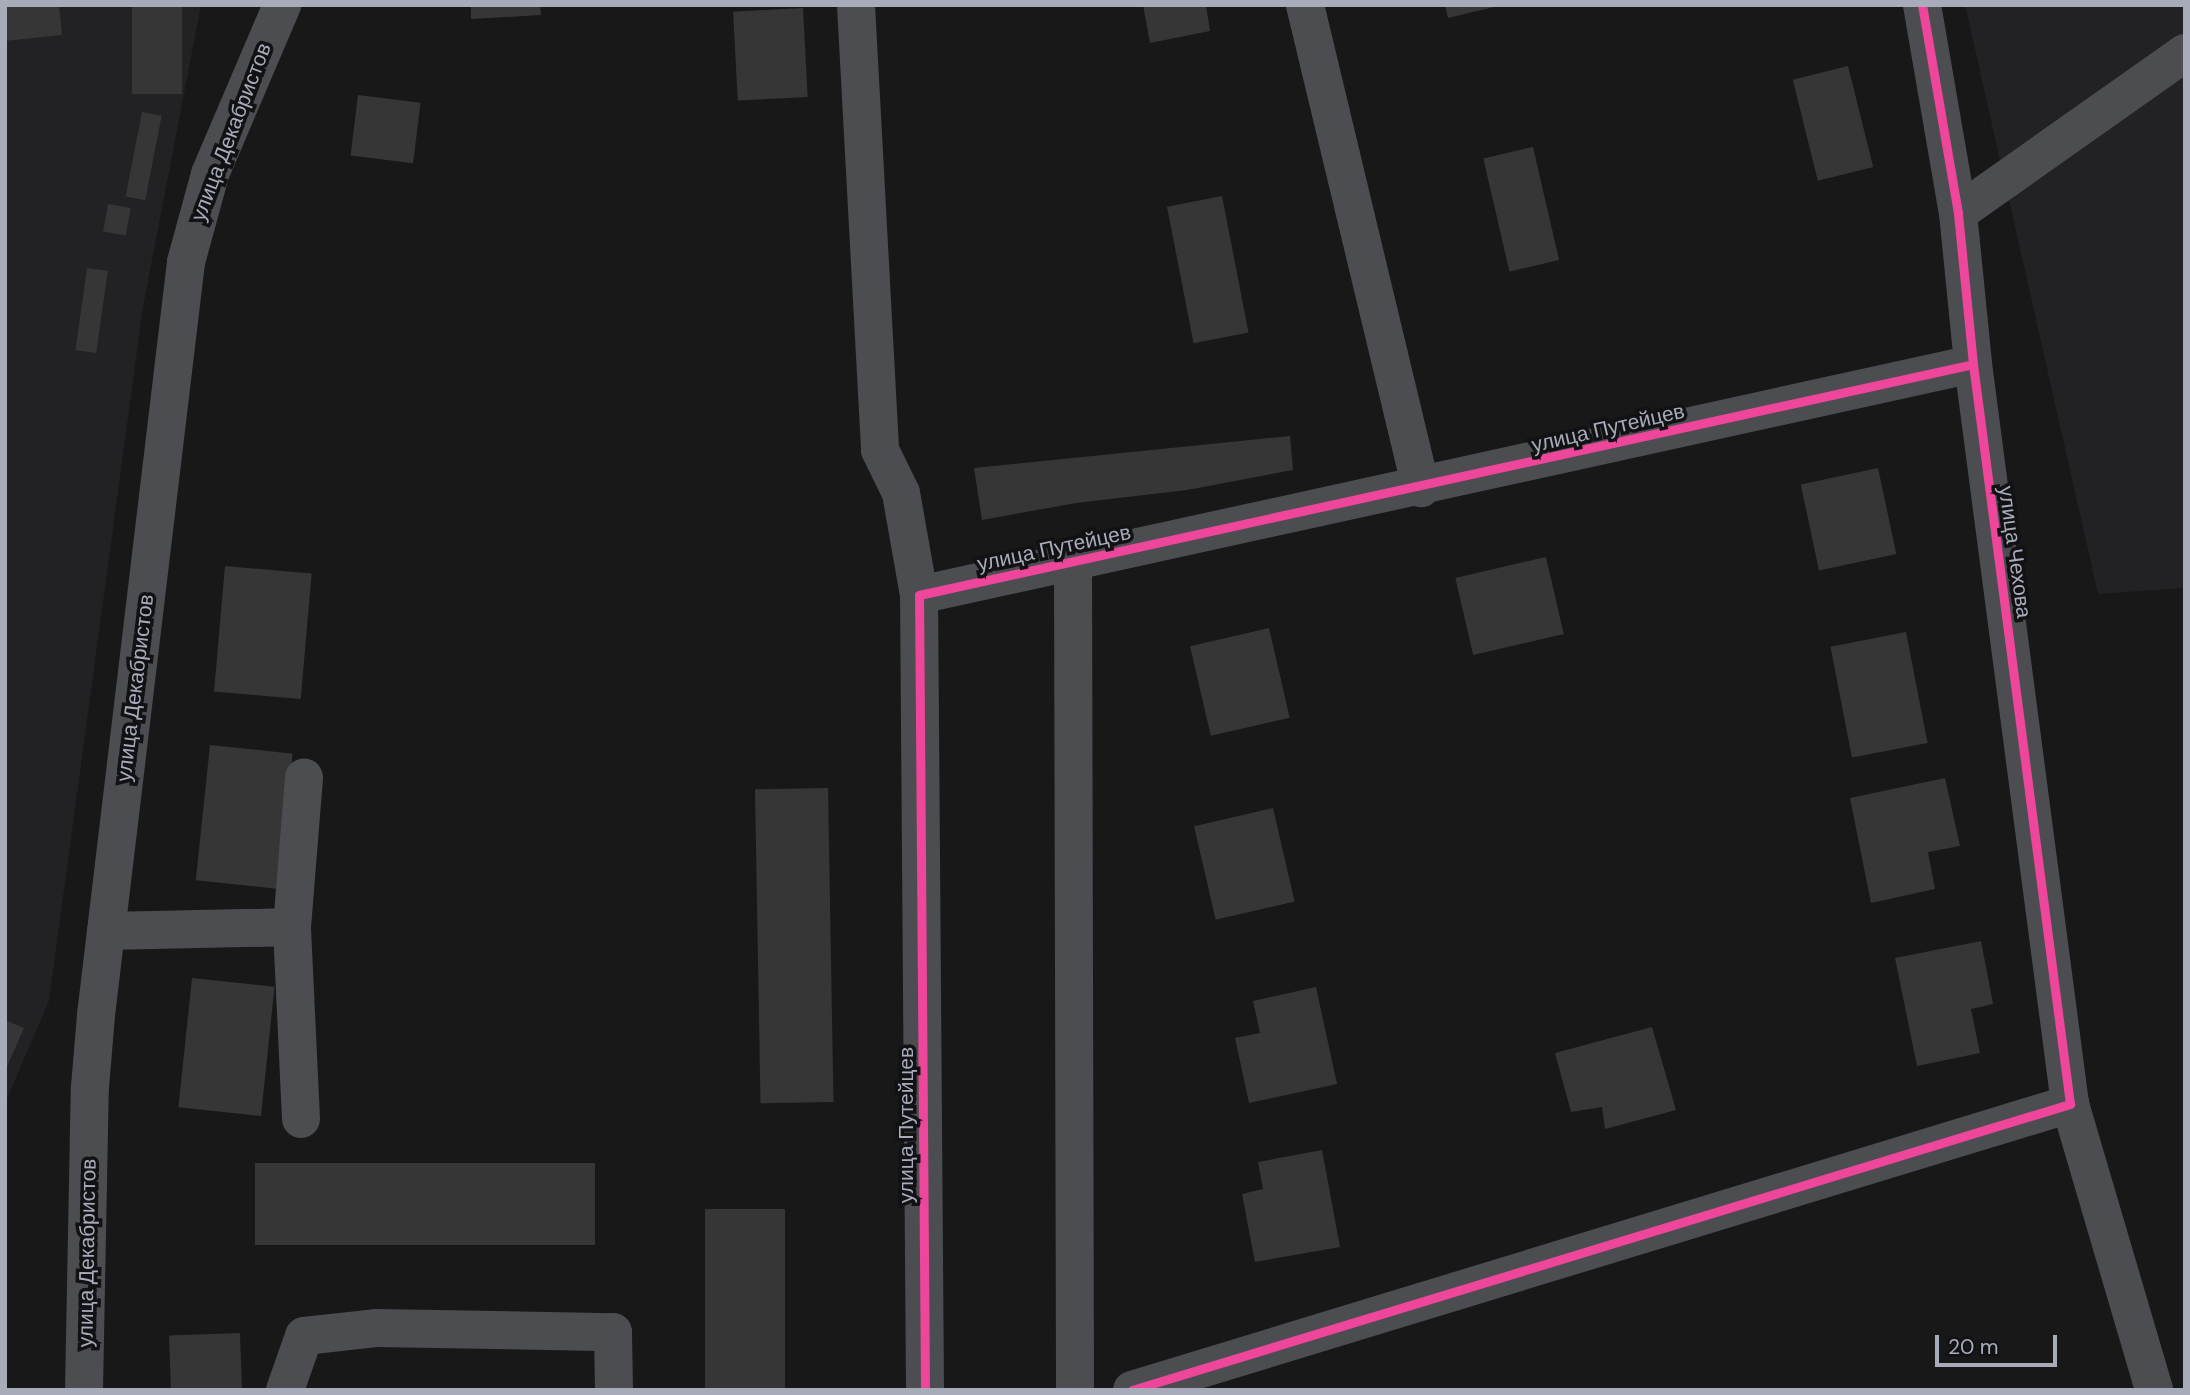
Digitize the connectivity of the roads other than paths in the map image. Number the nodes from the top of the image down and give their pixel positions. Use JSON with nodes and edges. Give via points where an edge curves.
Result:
{"nodes":[{"id":1,"x":282,"y":5,"type":"edge"},
{"id":2,"x":856,"y":5,"type":"edge"},
{"id":3,"x":1305,"y":5,"type":"edge"},
{"id":4,"x":1922,"y":5,"type":"edge"},
{"id":5,"x":2185,"y":52,"type":"edge"},
{"id":6,"x":1958,"y":213,"type":"junction"},
{"id":7,"x":1973,"y":364,"type":"junction"},
{"id":8,"x":1421,"y":488,"type":"junction"},
{"id":9,"x":1073,"y":562,"type":"junction"},
{"id":10,"x":919,"y":595,"type":"junction"},
{"id":11,"x":304,"y":777,"type":"dead end"},
{"id":12,"x":292,"y":927,"type":"junction"},
{"id":13,"x":106,"y":930,"type":"junction"},
{"id":14,"x":2070,"y":1104,"type":"junction"},
{"id":15,"x":301,"y":1119,"type":"dead end"},
{"id":16,"x":84,"y":1390,"type":"edge"},
{"id":17,"x":285,"y":1390,"type":"edge"},
{"id":18,"x":614,"y":1390,"type":"edge"},
{"id":19,"x":925,"y":1390,"type":"edge"},
{"id":20,"x":1075,"y":1390,"type":"edge"},
{"id":21,"x":1132,"y":1390,"type":"edge"},
{"id":22,"x":2154,"y":1390,"type":"edge"}],
"edges":[{"from":1,"to":13,"type":"street","name":"улица Декабристов","via":[[210,174],[186,262]]},
{"from":2,"to":10,"type":"street","via":[[880,450],[901,493]]},
{"from":3,"to":8,"type":"street"},
{"from":4,"to":6,"type":"street","name":"улица Чехова"},
{"from":5,"to":6,"type":"street"},
{"from":6,"to":7,"type":"street","name":"улица Чехова"},
{"from":7,"to":8,"type":"street","name":"улица Путейцев"},
{"from":7,"to":14,"type":"street","name":"улица Чехова"},
{"from":8,"to":9,"type":"street","name":"улица Путейцев"},
{"from":9,"to":10,"type":"street","name":"улица Путейцев"},
{"from":9,"to":20,"type":"street","name":"улица Путейцев"},
{"from":10,"to":19,"type":"street","name":"улица Путейцев"},
{"from":11,"to":12,"type":"street"},
{"from":12,"to":13,"type":"street"},
{"from":12,"to":15,"type":"street"},
{"from":13,"to":16,"type":"street","name":"улица Декабристов","via":[[90,1087]]},
{"from":14,"to":21,"type":"street"},
{"from":14,"to":22,"type":"street","name":"улица Чехова"},
{"from":17,"to":18,"type":"street","via":[[304,1336],[376,1328],[613,1332]]}]}
